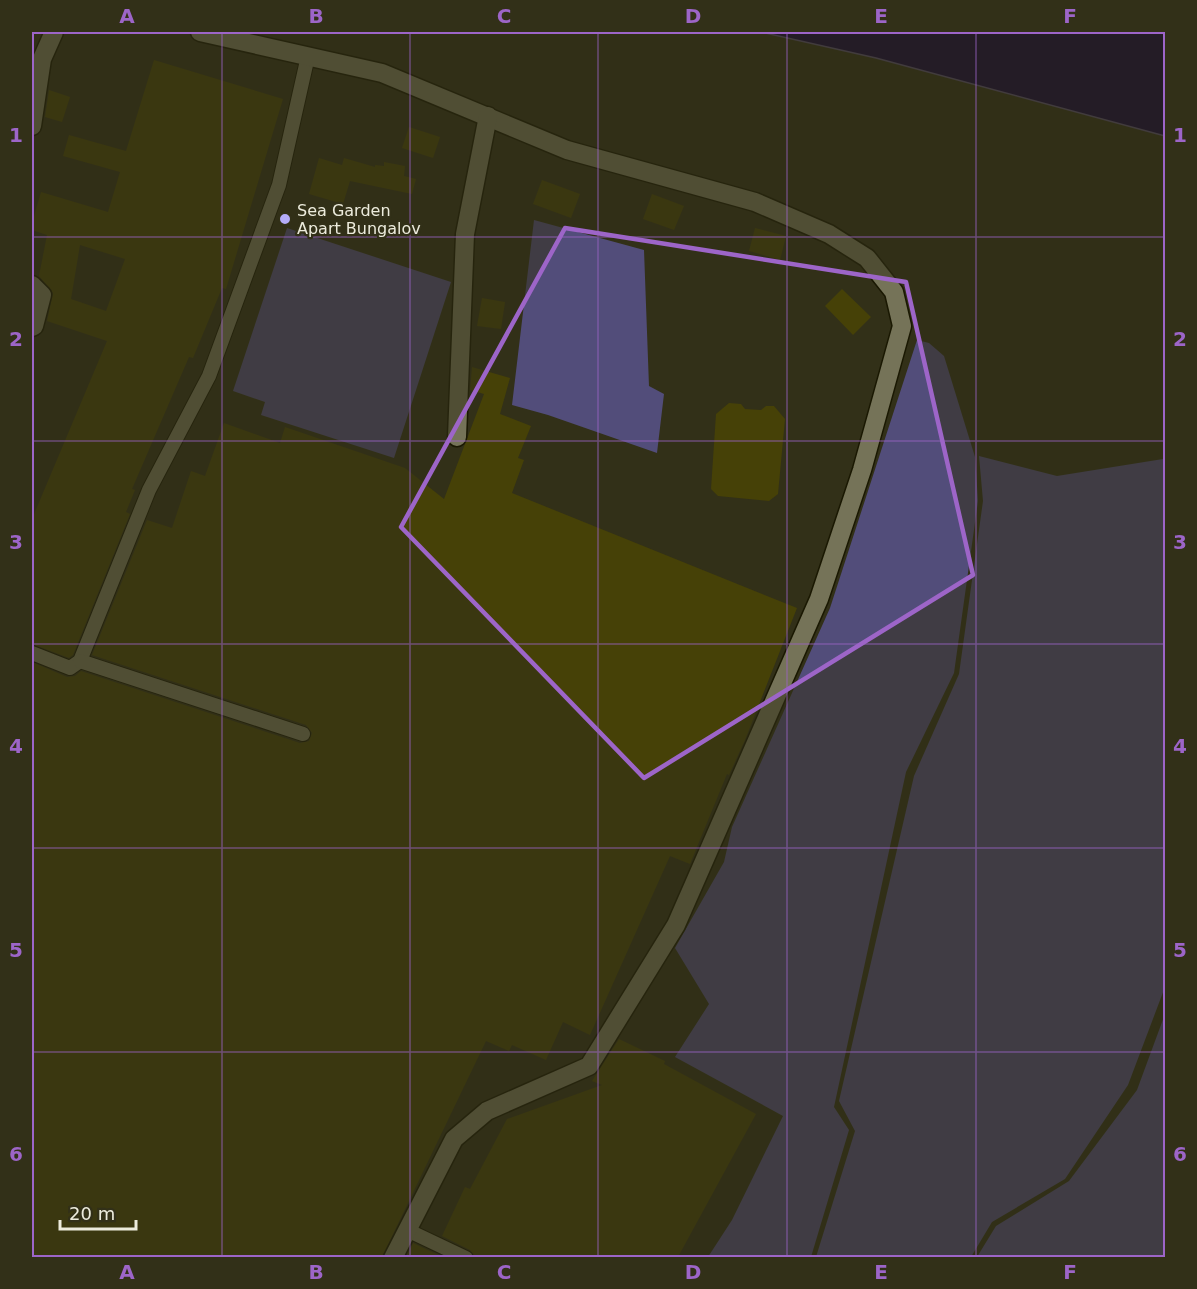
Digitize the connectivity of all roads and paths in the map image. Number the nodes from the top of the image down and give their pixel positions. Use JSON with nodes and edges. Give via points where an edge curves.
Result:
{"nodes":[{"id":1,"x":54,"y":32,"type":"edge"},
{"id":2,"x":200,"y":32,"type":"edge"},
{"id":3,"x":308,"y":56,"type":"junction"},
{"id":4,"x":488,"y":116,"type":"junction"},
{"id":5,"x":32,"y":126,"type":"edge"},
{"id":6,"x":32,"y":285,"type":"edge"},
{"id":7,"x":32,"y":327,"type":"edge"},
{"id":8,"x":457,"y":437,"type":"dead end"},
{"id":9,"x":32,"y":652,"type":"edge"},
{"id":10,"x":80,"y":661,"type":"junction"},
{"id":11,"x":303,"y":734,"type":"dead end"},
{"id":12,"x":407,"y":1230,"type":"junction"},
{"id":13,"x":393,"y":1257,"type":"edge"},
{"id":14,"x":466,"y":1257,"type":"edge"}],
"edges":[{"from":1,"to":5,"type":"street","via":[[42,59]]},
{"from":2,"to":3,"type":"street"},
{"from":3,"to":4,"type":"street","via":[[382,73]]},
{"from":3,"to":10,"type":"lane","via":[[279,185],[208,376],[148,490]]},
{"from":4,"to":8,"type":"street","via":[[465,234]]},
{"from":4,"to":12,"type":"street","via":[[567,150],[755,202],[829,234],[867,258],[894,292],[902,326],[862,470],[819,599],[676,926],[589,1066],[487,1111],[454,1139]]},
{"from":6,"to":7,"type":"street","via":[[42,295]]},
{"from":9,"to":10,"type":"lane","via":[[70,668]]},
{"from":10,"to":11,"type":"lane"},
{"from":12,"to":13,"type":"street"},
{"from":12,"to":14,"type":"lane"}]}
